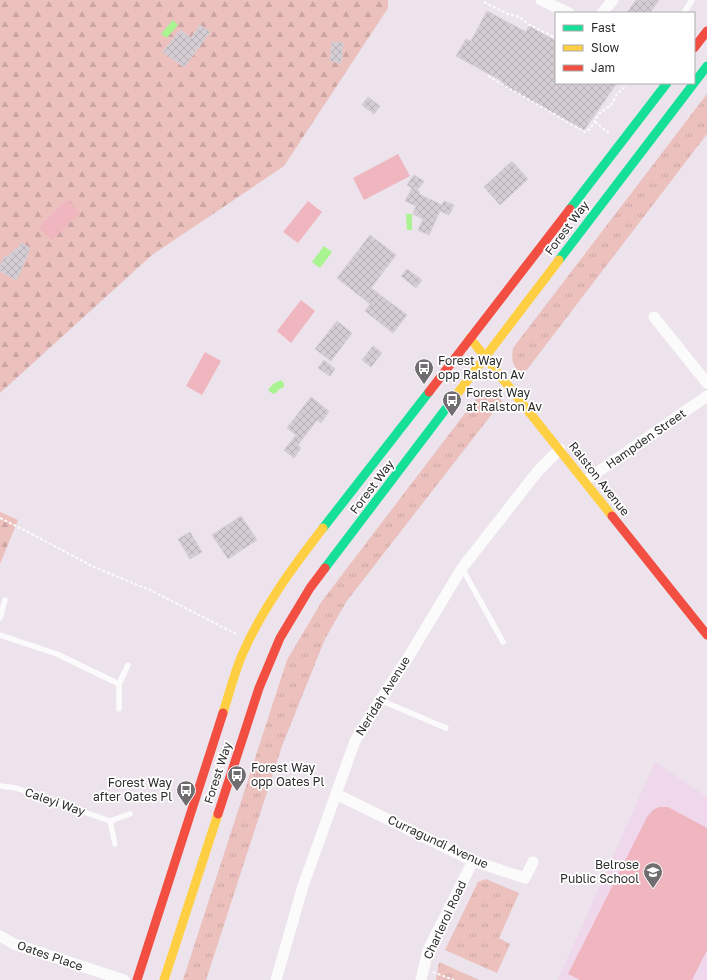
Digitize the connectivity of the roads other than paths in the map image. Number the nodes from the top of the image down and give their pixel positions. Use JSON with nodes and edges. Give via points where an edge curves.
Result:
{"nodes":[{"id":1,"x":542,"y":0,"type":"edge"},
{"id":2,"x":613,"y":0,"type":"edge"},
{"id":3,"x":692,"y":0,"type":"edge"},
{"id":4,"x":567,"y":12,"type":"edge"},
{"id":5,"x":603,"y":12,"type":"edge"},
{"id":6,"x":685,"y":12,"type":"edge"},
{"id":7,"x":707,"y":31,"type":"edge"},
{"id":8,"x":695,"y":47,"type":"edge"},
{"id":9,"x":707,"y":66,"type":"edge"},
{"id":10,"x":695,"y":82,"type":"edge"},
{"id":11,"x":666,"y":84,"type":"edge"},
{"id":12,"x":693,"y":84,"type":"edge"},
{"id":13,"x":654,"y":317,"type":"dead end"},
{"id":14,"x":470,"y":338,"type":"junction"},
{"id":15,"x":485,"y":356,"type":"junction"},
{"id":16,"x":707,"y":383,"type":"edge"},
{"id":17,"x":707,"y":396,"type":"edge"},
{"id":18,"x":560,"y":449,"type":"junction"},
{"id":19,"x":585,"y":481,"type":"junction"},
{"id":20,"x":462,"y":568,"type":"junction"},
{"id":21,"x":5,"y":600,"type":"dead end"},
{"id":22,"x":0,"y":618,"type":"edge"},
{"id":23,"x":0,"y":635,"type":"edge"},
{"id":24,"x":707,"y":635,"type":"edge"},
{"id":25,"x":502,"y":642,"type":"dead end"},
{"id":26,"x":128,"y":665,"type":"dead end"},
{"id":27,"x":119,"y":684,"type":"junction"},
{"id":28,"x":380,"y":700,"type":"junction"},
{"id":29,"x":119,"y":709,"type":"dead end"},
{"id":30,"x":446,"y":728,"type":"dead end"},
{"id":31,"x":0,"y":786,"type":"edge"},
{"id":32,"x":336,"y":794,"type":"junction"},
{"id":33,"x":130,"y":814,"type":"dead end"},
{"id":34,"x":110,"y":821,"type":"junction"},
{"id":35,"x":115,"y":844,"type":"dead end"},
{"id":36,"x":473,"y":861,"type":"junction"},
{"id":37,"x":533,"y":862,"type":"dead end"},
{"id":38,"x":0,"y":936,"type":"edge"},
{"id":39,"x":124,"y":980,"type":"edge"},
{"id":40,"x":137,"y":980,"type":"edge"},
{"id":41,"x":164,"y":980,"type":"edge"},
{"id":42,"x":276,"y":980,"type":"edge"},
{"id":43,"x":421,"y":980,"type":"edge"}],
"edges":[{"from":1,"to":4,"type":"street"},
{"from":2,"to":5,"type":"street"},
{"from":3,"to":6,"type":"lane"},
{"from":7,"to":8,"type":"main road"},
{"from":9,"to":10,"type":"main road","name":"Forest Way"},
{"from":11,"to":14,"type":"main road","name":"Forest Way"},
{"from":12,"to":15,"type":"main road","name":"Forest Way"},
{"from":13,"to":16,"type":"street"},
{"from":14,"to":15,"type":"main road","name":"Ralston Avenue"},
{"from":14,"to":40,"type":"main road","name":"Forest Way","via":[[307,548],[258,623],[242,656],[226,702]]},
{"from":15,"to":18,"type":"main road","name":"Ralston Avenue"},
{"from":15,"to":41,"type":"main road","name":"Forest Way","via":[[310,588],[280,638],[258,688]]},
{"from":17,"to":19,"type":"street","name":"Hampden Street"},
{"from":18,"to":19,"type":"main road","name":"Ralston Avenue"},
{"from":18,"to":20,"type":"street","name":"Neridah Avenue","via":[[538,471]]},
{"from":19,"to":24,"type":"main road","name":"Ralston Avenue"},
{"from":20,"to":25,"type":"lane"},
{"from":20,"to":28,"type":"street","name":"Neridah Avenue","via":[[410,656]]},
{"from":21,"to":22,"type":"lane"},
{"from":23,"to":27,"type":"lane","via":[[57,654]]},
{"from":26,"to":27,"type":"lane"},
{"from":27,"to":29,"type":"lane"},
{"from":28,"to":30,"type":"lane"},
{"from":28,"to":32,"type":"street","name":"Neridah Avenue","via":[[355,741]]},
{"from":31,"to":34,"type":"lane","name":"Caleyi Way","via":[[16,788]]},
{"from":32,"to":36,"type":"street","name":"Curragundi Avenue"},
{"from":32,"to":42,"type":"street","name":"Neridah Avenue","via":[[303,886]]},
{"from":33,"to":34,"type":"lane"},
{"from":34,"to":35,"type":"lane"},
{"from":36,"to":37,"type":"street","name":"Curragundi Avenue","via":[[525,878]]},
{"from":36,"to":43,"type":"street","name":"Charleroi Road","via":[[428,950]]},
{"from":38,"to":39,"type":"street","name":"Oates Place","via":[[14,944]]}]}
